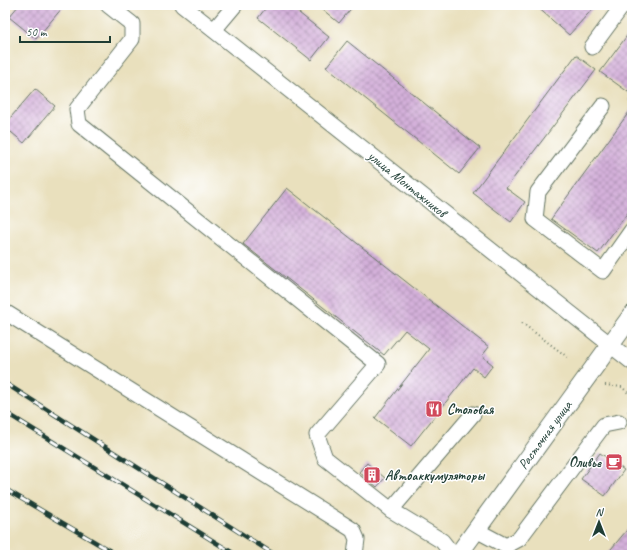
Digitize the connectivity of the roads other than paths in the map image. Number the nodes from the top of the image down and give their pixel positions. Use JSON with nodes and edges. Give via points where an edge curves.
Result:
{"nodes":[{"id":1,"x":108,"y":5,"type":"edge"},
{"id":2,"x":182,"y":5,"type":"edge"},
{"id":3,"x":235,"y":5,"type":"edge"},
{"id":4,"x":623,"y":5,"type":"edge"},
{"id":5,"x":214,"y":30,"type":"junction"},
{"id":6,"x":592,"y":47,"type":"dead end"},
{"id":7,"x":603,"y":106,"type":"dead end"},
{"id":8,"x":632,"y":230,"type":"edge"},
{"id":9,"x":5,"y":312,"type":"edge"},
{"id":10,"x":632,"y":315,"type":"edge"},
{"id":11,"x":610,"y":345,"type":"junction"},
{"id":12,"x":632,"y":362,"type":"edge"},
{"id":13,"x":473,"y":414,"type":"dead end"},
{"id":14,"x":619,"y":422,"type":"dead end"},
{"id":15,"x":391,"y":510,"type":"junction"},
{"id":16,"x":476,"y":530,"type":"junction"},
{"id":17,"x":355,"y":555,"type":"edge"},
{"id":18,"x":453,"y":555,"type":"edge"},
{"id":19,"x":458,"y":555,"type":"edge"}],
"edges":[{"from":1,"to":15,"type":"street","via":[[132,24],[132,39],[77,109],[79,124],[378,364],[317,435],[325,458]]},
{"from":2,"to":5,"type":"street","name":"улица Монтажников"},
{"from":3,"to":5,"type":"street"},
{"from":4,"to":6,"type":"street"},
{"from":5,"to":11,"type":"street","name":"улица Монтажников"},
{"from":7,"to":8,"type":"street","via":[[538,192],[535,219],[603,271]]},
{"from":9,"to":17,"type":"street","via":[[353,530],[357,539]]},
{"from":10,"to":11,"type":"main road","name":"Расточная улица"},
{"from":11,"to":12,"type":"street","name":"улица Монтажников"},
{"from":11,"to":16,"type":"main road","name":"Расточная улица"},
{"from":13,"to":15,"type":"street"},
{"from":14,"to":16,"type":"street","via":[[604,425],[519,539],[506,546]]},
{"from":15,"to":18,"type":"street","via":[[442,541]]},
{"from":16,"to":19,"type":"main road","name":"Расточная улица"}]}
